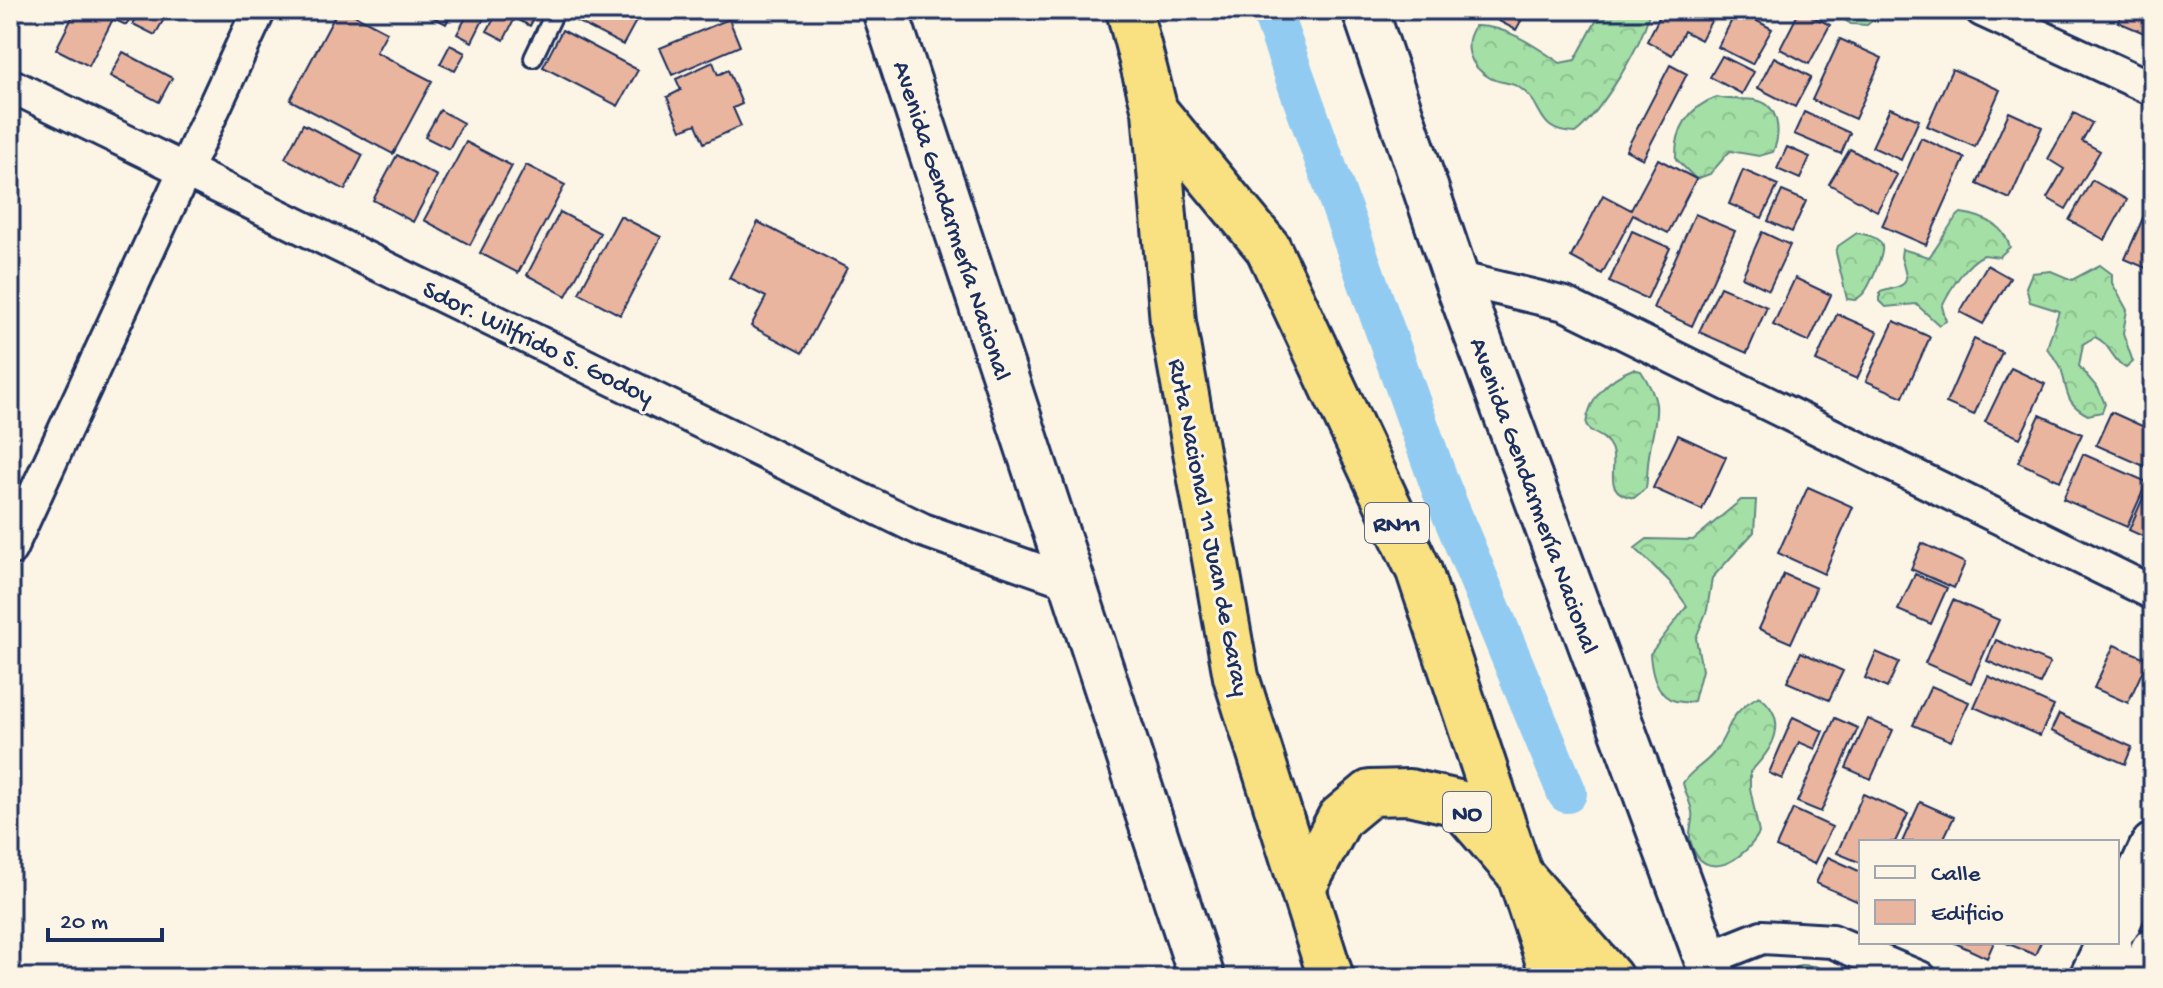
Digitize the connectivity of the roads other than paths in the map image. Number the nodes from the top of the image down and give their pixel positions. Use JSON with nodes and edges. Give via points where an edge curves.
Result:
{"nodes":[{"id":1,"x":259,"y":10,"type":"edge"},
{"id":2,"x":556,"y":10,"type":"edge"},
{"id":3,"x":885,"y":10,"type":"edge"},
{"id":4,"x":1129,"y":10,"type":"edge"},
{"id":5,"x":1365,"y":10,"type":"edge"},
{"id":6,"x":1982,"y":10,"type":"edge"},
{"id":7,"x":533,"y":58,"type":"dead end"},
{"id":8,"x":10,"y":85,"type":"edge"},
{"id":9,"x":2153,"y":89,"type":"edge"},
{"id":10,"x":1155,"y":111,"type":"junction"},
{"id":11,"x":186,"y":167,"type":"junction"},
{"id":12,"x":1456,"y":278,"type":"junction"},
{"id":13,"x":10,"y":549,"type":"edge"},
{"id":14,"x":1074,"y":583,"type":"junction"},
{"id":15,"x":2153,"y":593,"type":"edge"},
{"id":16,"x":2153,"y":846,"type":"edge"},
{"id":17,"x":1520,"y":870,"type":"junction"},
{"id":18,"x":1303,"y":888,"type":"junction"},
{"id":19,"x":2119,"y":920,"type":"edge"},
{"id":20,"x":2108,"y":944,"type":"edge"},
{"id":21,"x":2153,"y":951,"type":"edge"},
{"id":22,"x":1710,"y":968,"type":"edge"},
{"id":23,"x":1202,"y":978,"type":"edge"},
{"id":24,"x":1331,"y":978,"type":"edge"},
{"id":25,"x":1554,"y":978,"type":"edge"},
{"id":26,"x":1610,"y":978,"type":"edge"},
{"id":27,"x":1920,"y":978,"type":"edge"},
{"id":28,"x":2092,"y":978,"type":"edge"},
{"id":29,"x":2140,"y":978,"type":"edge"}],
"edges":[{"from":1,"to":11,"type":"street"},
{"from":2,"to":7,"type":"lane"},
{"from":3,"to":14,"type":"main road","name":"Avenida Gendarmería Nacional"},
{"from":4,"to":10,"type":"highway","name":"Ruta Nacional 11 Juan de Garay","number":"RN11"},
{"from":5,"to":12,"type":"main road","name":"Avenida Gendarmería Nacional"},
{"from":6,"to":9,"type":"street"},
{"from":8,"to":11,"type":"street","name":"Sdor. Wilfrido S. Godoy"},
{"from":10,"to":17,"type":"highway","name":"Ruta Nacional 11 Juan de Garay","number":"RN11","via":[[1268,248],[1419,571]]},
{"from":10,"to":18,"type":"highway","name":"Ruta Nacional 11 Juan de Garay","number":"RN11","via":[[1173,322],[1236,677]]},
{"from":11,"to":13,"type":"street"},
{"from":11,"to":14,"type":"street","name":"Sdor. Wilfrido S. Godoy","via":[[923,530]]},
{"from":12,"to":15,"type":"street","via":[[1565,304]]},
{"from":12,"to":22,"type":"main road","name":"Avenida Gendarmería Nacional"},
{"from":14,"to":23,"type":"main road","name":"Avenida Gendarmería Nacional"},
{"from":16,"to":19,"type":"main road"},
{"from":17,"to":18,"type":"highway","number":"NO","via":[[1458,803],[1409,792],[1370,793],[1340,818]]},
{"from":17,"to":25,"type":"highway","name":"Ruta Nacional 11 Juan de Garay","number":"RN11"},
{"from":17,"to":26,"type":"highway","number":"NO"},
{"from":18,"to":24,"type":"highway","name":"Ruta Nacional 11 Juan de Garay","number":"RN11"},
{"from":20,"to":28,"type":"main road"},
{"from":21,"to":29,"type":"main road"},
{"from":22,"to":27,"type":"street","via":[[1762,937],[1832,941]]}]}
